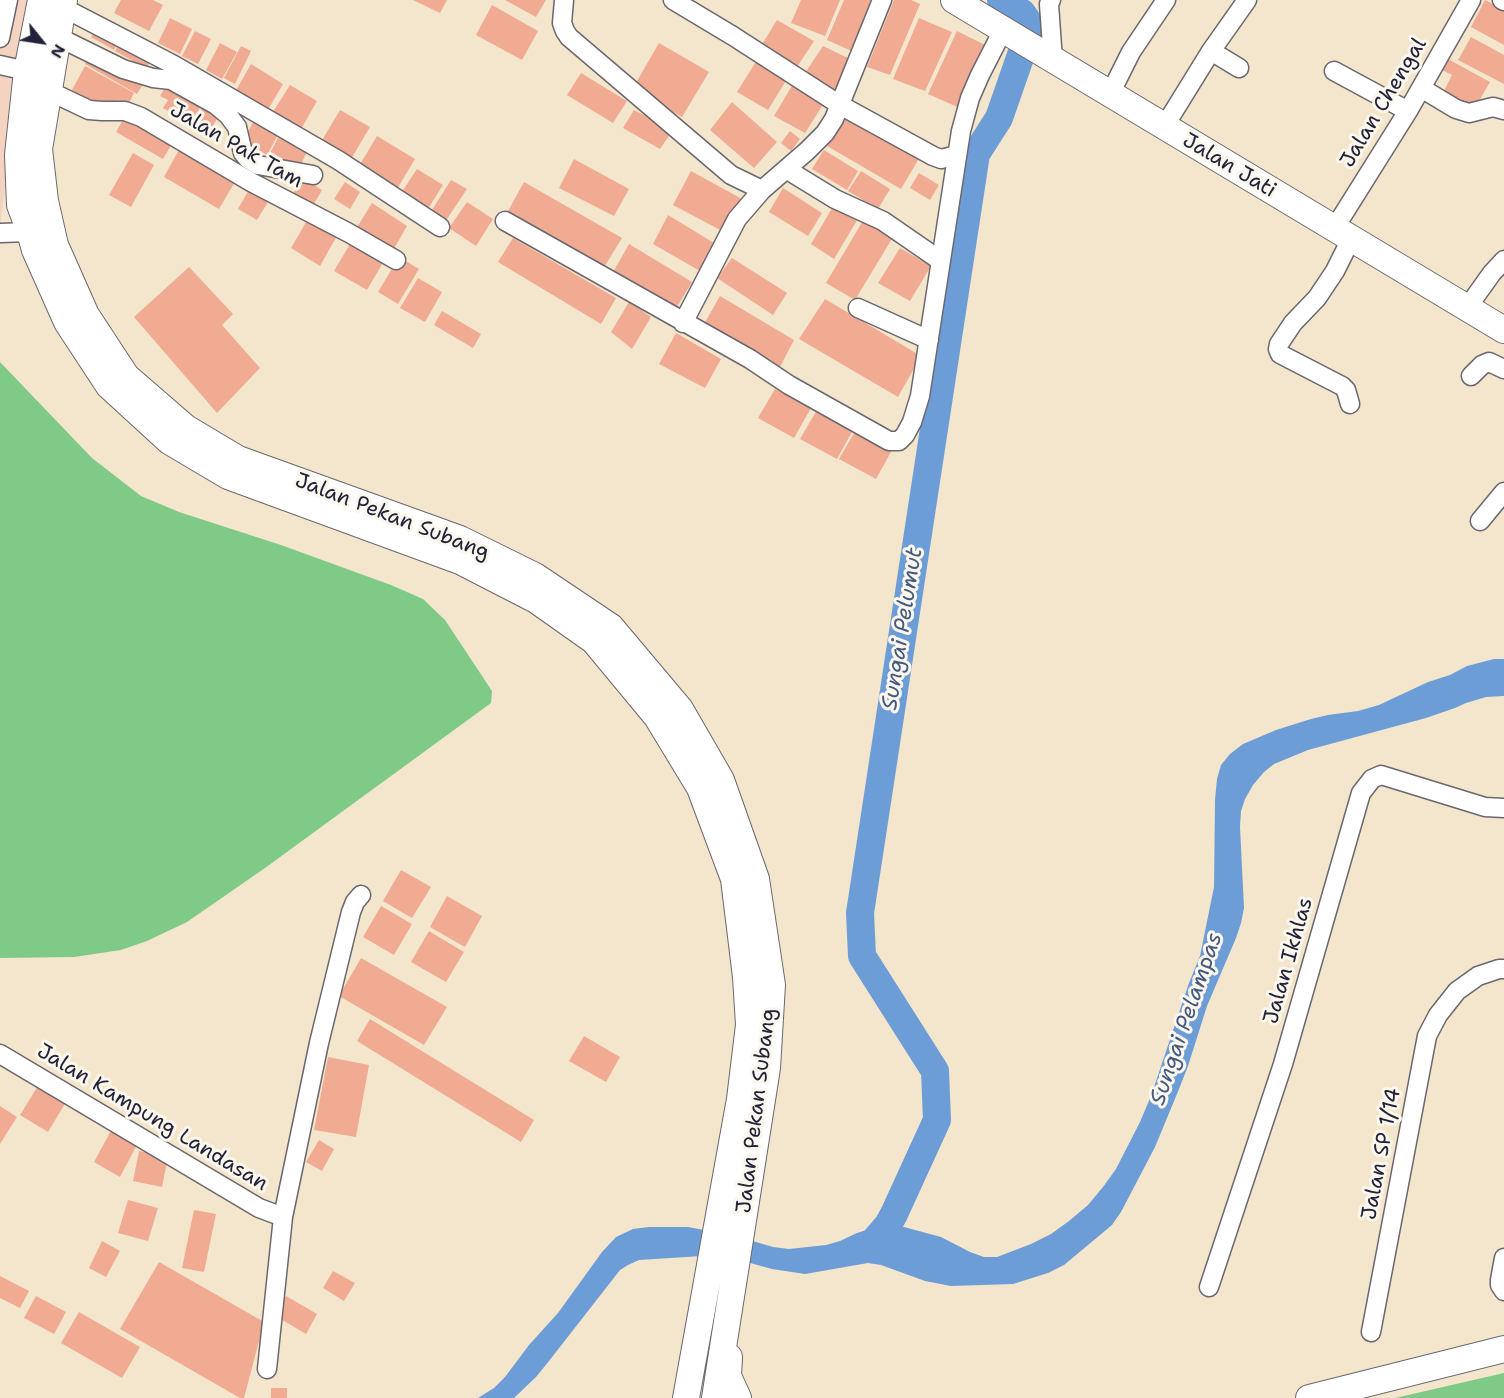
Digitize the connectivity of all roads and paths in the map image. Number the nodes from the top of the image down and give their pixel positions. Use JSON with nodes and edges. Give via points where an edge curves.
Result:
{"nodes":[{"id":1,"x":8,"y":0,"type":"edge"},
{"id":2,"x":564,"y":0,"type":"edge"},
{"id":3,"x":673,"y":0,"type":"edge"},
{"id":4,"x":882,"y":0,"type":"edge"},
{"id":5,"x":954,"y":0,"type":"edge"},
{"id":6,"x":1166,"y":0,"type":"edge"},
{"id":7,"x":1247,"y":0,"type":"edge"},
{"id":8,"x":1471,"y":0,"type":"edge"},
{"id":9,"x":1048,"y":1,"type":"edge"},
{"id":10,"x":56,"y":2,"type":"edge"},
{"id":11,"x":1006,"y":32,"type":"junction"},
{"id":12,"x":58,"y":37,"type":"junction"},
{"id":13,"x":0,"y":38,"type":"edge"},
{"id":14,"x":1211,"y":51,"type":"junction"},
{"id":15,"x":1043,"y":54,"type":"junction"},
{"id":16,"x":0,"y":65,"type":"edge"},
{"id":17,"x":1239,"y":68,"type":"dead end"},
{"id":18,"x":27,"y":71,"type":"junction"},
{"id":19,"x":1334,"y":71,"type":"dead end"},
{"id":20,"x":1421,"y":88,"type":"junction"},
{"id":21,"x":49,"y":91,"type":"junction"},
{"id":22,"x":1110,"y":94,"type":"junction"},
{"id":23,"x":840,"y":105,"type":"junction"},
{"id":24,"x":1504,"y":110,"type":"edge"},
{"id":25,"x":1408,"y":111,"type":"junction"},
{"id":26,"x":1164,"y":127,"type":"junction"},
{"id":27,"x":957,"y":155,"type":"junction"},
{"id":28,"x":786,"y":169,"type":"junction"},
{"id":29,"x":313,"y":175,"type":"dead end"},
{"id":30,"x":762,"y":190,"type":"junction"},
{"id":31,"x":505,"y":221,"type":"dead end"},
{"id":32,"x":440,"y":227,"type":"dead end"},
{"id":33,"x":30,"y":232,"type":"junction"},
{"id":34,"x":0,"y":233,"type":"edge"},
{"id":35,"x":1343,"y":234,"type":"junction"},
{"id":36,"x":396,"y":260,"type":"dead end"},
{"id":37,"x":1504,"y":260,"type":"edge"},
{"id":38,"x":940,"y":261,"type":"junction"},
{"id":39,"x":858,"y":308,"type":"dead end"},
{"id":40,"x":1467,"y":309,"type":"junction"},
{"id":41,"x":683,"y":322,"type":"junction"},
{"id":42,"x":1504,"y":330,"type":"edge"},
{"id":43,"x":929,"y":340,"type":"junction"},
{"id":44,"x":1504,"y":369,"type":"edge"},
{"id":45,"x":1471,"y":376,"type":"dead end"},
{"id":46,"x":1350,"y":404,"type":"dead end"},
{"id":47,"x":1504,"y":492,"type":"edge"},
{"id":48,"x":1480,"y":521,"type":"dead end"},
{"id":49,"x":1504,"y":808,"type":"edge"},
{"id":50,"x":361,"y":895,"type":"dead end"},
{"id":51,"x":1504,"y":969,"type":"edge"},
{"id":52,"x":0,"y":1054,"type":"edge"},
{"id":53,"x":283,"y":1217,"type":"junction"},
{"id":54,"x":1504,"y":1258,"type":"edge"},
{"id":55,"x":1209,"y":1287,"type":"dead end"},
{"id":56,"x":1504,"y":1291,"type":"edge"},
{"id":57,"x":731,"y":1299,"type":"junction"},
{"id":58,"x":1371,"y":1332,"type":"dead end"},
{"id":59,"x":1504,"y":1349,"type":"edge"},
{"id":60,"x":267,"y":1369,"type":"dead end"},
{"id":61,"x":1352,"y":1393,"type":"edge"},
{"id":62,"x":686,"y":1398,"type":"edge"},
{"id":63,"x":715,"y":1398,"type":"edge"},
{"id":64,"x":738,"y":1398,"type":"edge"},
{"id":65,"x":1309,"y":1398,"type":"edge"}],
"edges":[{"from":1,"to":13,"type":"street"},
{"from":2,"to":30,"type":"street","via":[[562,23],[569,37],[730,175]]},
{"from":3,"to":23,"type":"street"},
{"from":4,"to":23,"type":"street"},
{"from":5,"to":11,"type":"main road","name":"Jalan Jati"},
{"from":6,"to":22,"type":"street","via":[[1131,52]]},
{"from":7,"to":14,"type":"street"},
{"from":8,"to":20,"type":"street","name":"Jalan Chengal"},
{"from":9,"to":15,"type":"street"},
{"from":10,"to":12,"type":"main road","name":"Jalan Pekan Subang"},
{"from":10,"to":18,"type":"main road","name":"Jalan Pekan Subang"},
{"from":10,"to":32,"type":"street","via":[[339,160]]},
{"from":11,"to":15,"type":"main road","name":"Jalan Jati"},
{"from":11,"to":27,"type":"street","via":[[970,98]]},
{"from":12,"to":21,"type":"main road","name":"Jalan Pekan Subang"},
{"from":12,"to":29,"type":"street","via":[[123,69],[171,80],[216,105],[237,127],[243,153],[258,165]]},
{"from":14,"to":17,"type":"street"},
{"from":14,"to":26,"type":"street"},
{"from":15,"to":22,"type":"main road","name":"Jalan Jati"},
{"from":16,"to":18,"type":"street"},
{"from":18,"to":33,"type":"main road","name":"Jalan Pekan Subang","via":[[18,155],[20,205]]},
{"from":19,"to":25,"type":"street"},
{"from":20,"to":24,"type":"street","via":[[1469,113],[1493,107]]},
{"from":20,"to":25,"type":"street","name":"Jalan Chengal"},
{"from":21,"to":36,"type":"street","name":"Jalan Pak Tam","via":[[89,110],[124,111],[141,117],[250,182]]},
{"from":21,"to":57,"type":"main road","name":"Jalan Pekan Subang","via":[[39,149],[55,245],[86,315],[126,376],[186,428],[238,459],[460,539],[535,576],[611,627],[680,710],[721,780],[756,879],[772,985],[767,1068]]},
{"from":22,"to":26,"type":"main road","name":"Jalan Jati"},
{"from":23,"to":27,"type":"street","via":[[933,156],[941,159]]},
{"from":23,"to":28,"type":"street","via":[[825,133]]},
{"from":25,"to":35,"type":"street","name":"Jalan Chengal"},
{"from":26,"to":35,"type":"main road","name":"Jalan Jati"},
{"from":27,"to":38,"type":"street"},
{"from":28,"to":30,"type":"street"},
{"from":28,"to":38,"type":"street","via":[[835,199],[883,221]]},
{"from":30,"to":41,"type":"street","via":[[738,219]]},
{"from":31,"to":41,"type":"street"},
{"from":33,"to":34,"type":"street"},
{"from":33,"to":62,"type":"main road","name":"Jalan Pekan Subang","via":[[67,322],[109,386],[169,441],[228,476],[460,561],[536,600],[594,641],[657,717],[700,788],[734,879],[748,1025],[740,1099]]},
{"from":35,"to":40,"type":"main road","name":"Jalan Jati"},
{"from":35,"to":46,"type":"street","name":"Jalan Chengal","via":[[1335,271],[1293,323],[1278,349],[1280,354],[1342,386]]},
{"from":37,"to":40,"type":"street"},
{"from":38,"to":43,"type":"street"},
{"from":39,"to":43,"type":"street"},
{"from":40,"to":42,"type":"main road","name":"Jalan Jati"},
{"from":41,"to":43,"type":"street","via":[[894,442],[905,435],[912,422]]},
{"from":44,"to":45,"type":"street","via":[[1489,362]]},
{"from":47,"to":48,"type":"street"},
{"from":49,"to":55,"type":"street","name":"Jalan Ikhlas","via":[[1485,807],[1381,775],[1372,779],[1361,793],[1283,1064]]},
{"from":50,"to":53,"type":"street","via":[[351,912]]},
{"from":51,"to":58,"type":"street","name":"Jalan SP 1/14","via":[[1478,976],[1457,992],[1427,1036]]},
{"from":52,"to":53,"type":"street","name":"Jalan Kampung Landasan","via":[[259,1208]]},
{"from":53,"to":60,"type":"street"},
{"from":54,"to":56,"type":"street","via":[[1500,1280]]},
{"from":57,"to":63,"type":"main road"},
{"from":57,"to":64,"type":"main road","via":[[728,1376]]},
{"from":59,"to":61,"type":"main road"},
{"from":61,"to":65,"type":"main road"}]}
